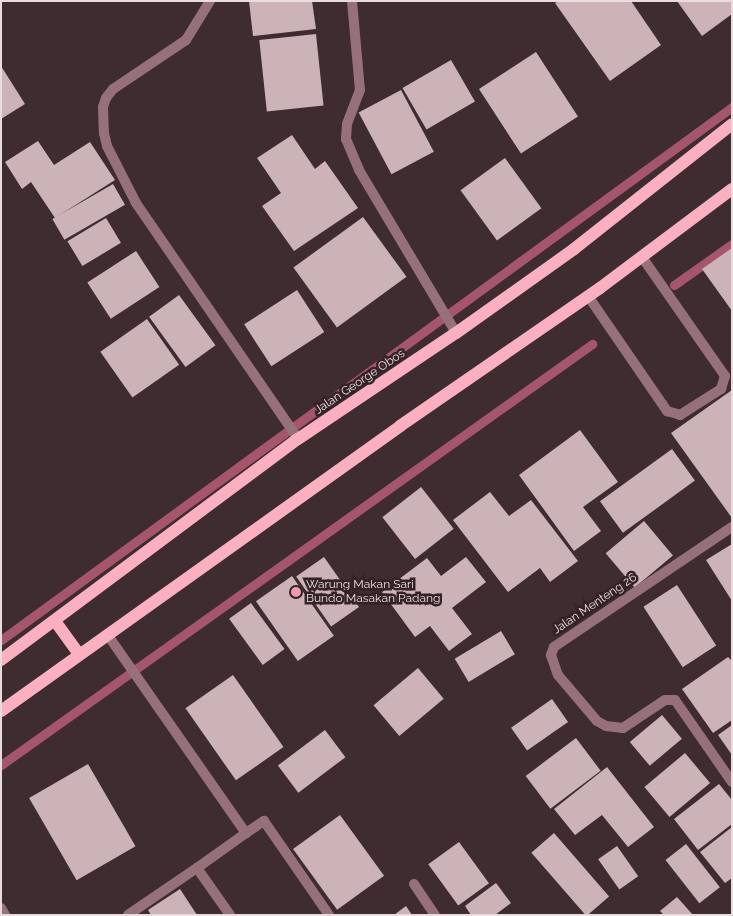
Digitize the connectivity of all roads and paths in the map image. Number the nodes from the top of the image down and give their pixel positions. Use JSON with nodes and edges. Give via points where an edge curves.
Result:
{"nodes":[{"id":1,"x":210,"y":1,"type":"edge"},
{"id":2,"x":352,"y":1,"type":"edge"},
{"id":3,"x":732,"y":124,"type":"edge"},
{"id":4,"x":732,"y":189,"type":"edge"},
{"id":5,"x":642,"y":257,"type":"junction"},
{"id":6,"x":588,"y":296,"type":"junction"},
{"id":7,"x":456,"y":333,"type":"junction"},
{"id":8,"x":298,"y":439,"type":"junction"},
{"id":9,"x":732,"y":527,"type":"edge"},
{"id":10,"x":55,"y":621,"type":"junction"},
{"id":11,"x":107,"y":634,"type":"junction"},
{"id":12,"x":79,"y":654,"type":"junction"},
{"id":13,"x":1,"y":660,"type":"edge"},
{"id":14,"x":1,"y":711,"type":"edge"},
{"id":15,"x":732,"y":782,"type":"edge"},
{"id":16,"x":246,"y":834,"type":"junction"},
{"id":17,"x":197,"y":868,"type":"junction"},
{"id":18,"x":414,"y":884,"type":"dead end"},
{"id":19,"x":1,"y":908,"type":"edge"},
{"id":20,"x":5,"y":915,"type":"edge"},
{"id":21,"x":128,"y":915,"type":"edge"},
{"id":22,"x":230,"y":915,"type":"edge"},
{"id":23,"x":329,"y":915,"type":"edge"},
{"id":24,"x":435,"y":915,"type":"edge"}],
"edges":[{"from":1,"to":8,"type":"street","via":[[186,40],[113,89],[103,107],[104,133],[107,146],[136,203]]},
{"from":2,"to":7,"type":"street","via":[[360,90],[347,124],[346,139],[360,170]]},
{"from":3,"to":7,"type":"main road","name":"Jalan George Obos","via":[[574,249]]},
{"from":4,"to":5,"type":"main road"},
{"from":5,"to":6,"type":"main road"},
{"from":5,"to":6,"type":"street","via":[[725,376],[721,388],[680,415],[667,411]]},
{"from":6,"to":11,"type":"main road"},
{"from":7,"to":8,"type":"main road","name":"Jalan George Obos"},
{"from":8,"to":10,"type":"main road","name":"Jalan George Obos"},
{"from":9,"to":15,"type":"street","name":"Jalan Menteng 26","via":[[554,647],[551,655],[558,675],[606,726],[624,728],[665,700],[675,700]]},
{"from":10,"to":12,"type":"main road"},
{"from":10,"to":13,"type":"main road","name":"Jalan George Obos"},
{"from":11,"to":12,"type":"main road"},
{"from":11,"to":16,"type":"street"},
{"from":12,"to":14,"type":"main road"},
{"from":16,"to":17,"type":"street"},
{"from":16,"to":23,"type":"street","via":[[264,821]]},
{"from":17,"to":21,"type":"street"},
{"from":17,"to":22,"type":"street"},
{"from":18,"to":24,"type":"street"},
{"from":19,"to":20,"type":"street"}]}
